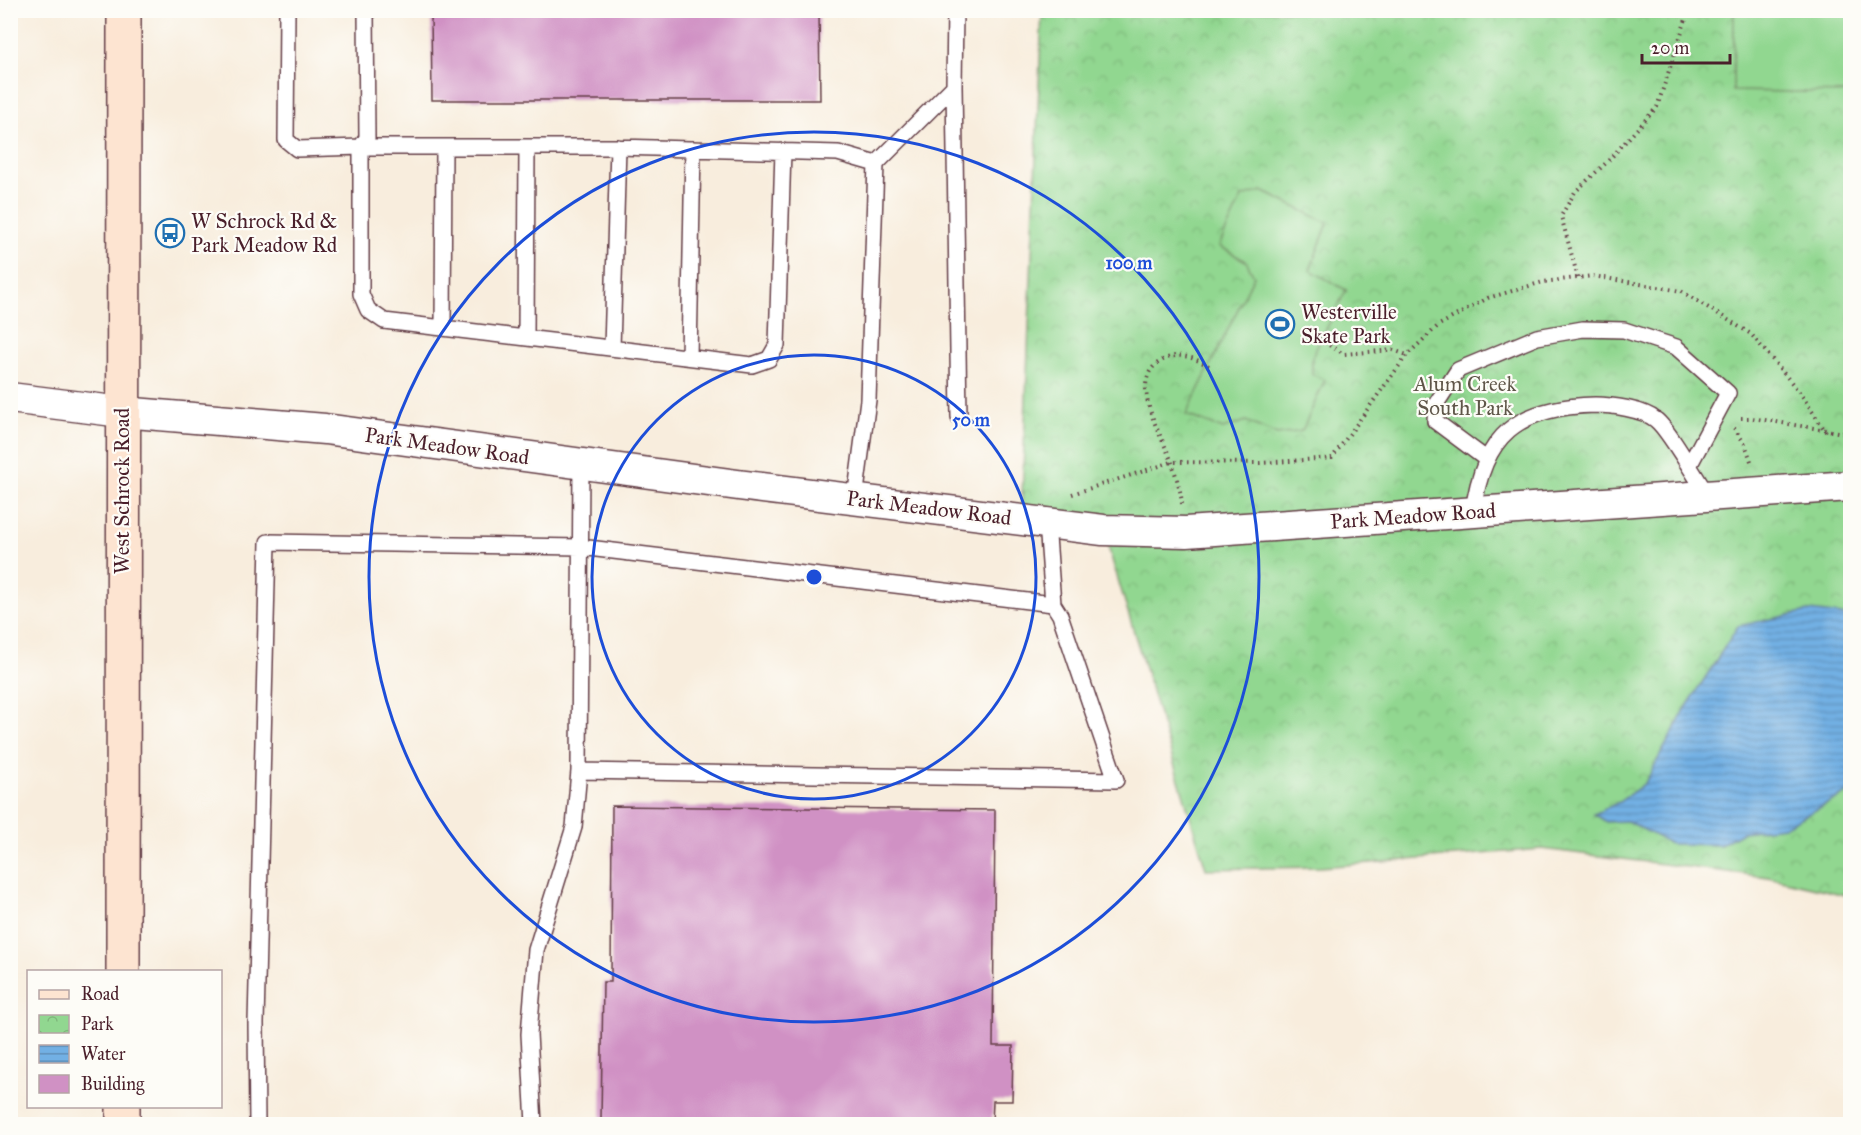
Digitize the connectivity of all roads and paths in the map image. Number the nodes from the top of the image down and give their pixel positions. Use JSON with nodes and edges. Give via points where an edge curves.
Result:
{"nodes":[{"id":1,"x":124,"y":10,"type":"edge"},
{"id":2,"x":287,"y":10,"type":"edge"},
{"id":3,"x":366,"y":10,"type":"edge"},
{"id":4,"x":955,"y":10,"type":"edge"},
{"id":5,"x":1689,"y":10,"type":"edge"},
{"id":6,"x":954,"y":86,"type":"junction"},
{"id":7,"x":361,"y":147,"type":"junction"},
{"id":8,"x":444,"y":147,"type":"junction"},
{"id":9,"x":527,"y":147,"type":"junction"},
{"id":10,"x":618,"y":147,"type":"junction"},
{"id":11,"x":693,"y":149,"type":"junction"},
{"id":12,"x":783,"y":151,"type":"junction"},
{"id":13,"x":876,"y":164,"type":"junction"},
{"id":14,"x":1578,"y":278,"type":"dead end"},
{"id":15,"x":444,"y":328,"type":"junction"},
{"id":16,"x":526,"y":338,"type":"junction"},
{"id":17,"x":1319,"y":339,"type":"dead end"},
{"id":18,"x":612,"y":348,"type":"junction"},
{"id":19,"x":1407,"y":355,"type":"dead end"},
{"id":20,"x":689,"y":357,"type":"junction"},
{"id":21,"x":1209,"y":366,"type":"dead end"},
{"id":22,"x":10,"y":398,"type":"edge"},
{"id":23,"x":122,"y":412,"type":"junction"},
{"id":24,"x":959,"y":417,"type":"dead end"},
{"id":25,"x":1728,"y":419,"type":"junction"},
{"id":26,"x":1712,"y":420,"type":"junction"},
{"id":27,"x":1851,"y":434,"type":"edge"},
{"id":28,"x":1332,"y":458,"type":"dead end"},
{"id":29,"x":1486,"y":459,"type":"junction"},
{"id":30,"x":1172,"y":462,"type":"junction"},
{"id":31,"x":581,"y":464,"type":"junction"},
{"id":32,"x":1689,"y":466,"type":"junction"},
{"id":33,"x":1851,"y":486,"type":"edge"},
{"id":34,"x":1760,"y":492,"type":"junction"},
{"id":35,"x":1063,"y":495,"type":"dead end"},
{"id":36,"x":1708,"y":496,"type":"junction"},
{"id":37,"x":855,"y":499,"type":"junction"},
{"id":38,"x":1473,"y":512,"type":"junction"},
{"id":39,"x":1047,"y":523,"type":"junction"},
{"id":40,"x":1186,"y":532,"type":"junction"},
{"id":41,"x":580,"y":547,"type":"junction"},
{"id":42,"x":1053,"y":604,"type":"junction"},
{"id":43,"x":579,"y":771,"type":"junction"},
{"id":44,"x":123,"y":970,"type":"edge"},
{"id":45,"x":123,"y":1108,"type":"edge"},
{"id":46,"x":123,"y":1125,"type":"edge"},
{"id":47,"x":257,"y":1125,"type":"edge"},
{"id":48,"x":534,"y":1125,"type":"edge"}],
"edges":[{"from":1,"to":23,"type":"main road","name":"West Schrock Road"},
{"from":2,"to":7,"type":"lane","via":[[286,140],[297,148]]},
{"from":3,"to":7,"type":"lane","via":[[367,138]]},
{"from":4,"to":6,"type":"lane"},
{"from":5,"to":14,"type":"path","via":[[1656,107],[1575,192],[1561,216]]},
{"from":6,"to":13,"type":"lane"},
{"from":6,"to":24,"type":"lane"},
{"from":7,"to":8,"type":"lane"},
{"from":7,"to":15,"type":"lane","via":[[361,294],[368,310],[384,321]]},
{"from":8,"to":9,"type":"lane"},
{"from":8,"to":15,"type":"lane"},
{"from":9,"to":10,"type":"lane"},
{"from":9,"to":16,"type":"lane"},
{"from":10,"to":11,"type":"lane"},
{"from":10,"to":18,"type":"lane"},
{"from":11,"to":12,"type":"lane"},
{"from":11,"to":20,"type":"lane"},
{"from":12,"to":13,"type":"lane","via":[[838,153]]},
{"from":12,"to":20,"type":"lane","via":[[777,345],[769,359],[752,365]]},
{"from":13,"to":37,"type":"lane","via":[[868,400]]},
{"from":15,"to":16,"type":"lane"},
{"from":16,"to":18,"type":"lane"},
{"from":17,"to":19,"type":"path","via":[[1344,354],[1393,350]]},
{"from":18,"to":20,"type":"lane"},
{"from":21,"to":30,"type":"path","via":[[1190,356],[1174,355],[1158,362],[1149,373],[1148,400],[1153,422]]},
{"from":22,"to":23,"type":"street","name":"Park Meadow Road"},
{"from":23,"to":31,"type":"street","name":"Park Meadow Road","via":[[325,429]]},
{"from":23,"to":44,"type":"main road","name":"West Schrock Road"},
{"from":25,"to":26,"type":"path"},
{"from":25,"to":27,"type":"path","via":[[1752,417]]},
{"from":25,"to":34,"type":"path","via":[[1745,444]]},
{"from":26,"to":29,"type":"lane","via":[[1728,393],[1676,347],[1624,330],[1583,329],[1537,337],[1458,370],[1436,404],[1435,421]]},
{"from":26,"to":32,"type":"lane"},
{"from":28,"to":30,"type":"path","via":[[1260,463]]},
{"from":29,"to":32,"type":"lane","via":[[1510,428],[1538,412],[1572,405],[1616,405],[1656,420]]},
{"from":29,"to":38,"type":"lane","via":[[1477,481]]},
{"from":30,"to":35,"type":"path","via":[[1080,493]]},
{"from":30,"to":40,"type":"path"},
{"from":31,"to":37,"type":"street","name":"Park Meadow Road"},
{"from":31,"to":41,"type":"lane"},
{"from":32,"to":36,"type":"lane"},
{"from":33,"to":34,"type":"street","name":"Park Meadow Road"},
{"from":34,"to":36,"type":"street","name":"Park Meadow Road"},
{"from":36,"to":38,"type":"street","name":"Park Meadow Road"},
{"from":37,"to":39,"type":"street","name":"Park Meadow Road"},
{"from":38,"to":40,"type":"street","name":"Park Meadow Road"},
{"from":39,"to":40,"type":"street","name":"Park Meadow Road","via":[[1103,530]]},
{"from":39,"to":42,"type":"lane"},
{"from":41,"to":42,"type":"lane"},
{"from":41,"to":43,"type":"lane"},
{"from":41,"to":47,"type":"lane","via":[[268,542]]},
{"from":42,"to":43,"type":"lane","via":[[1116,780]]},
{"from":43,"to":48,"type":"lane","via":[[574,827],[536,950],[528,1034]]},
{"from":45,"to":46,"type":"main road"}]}
